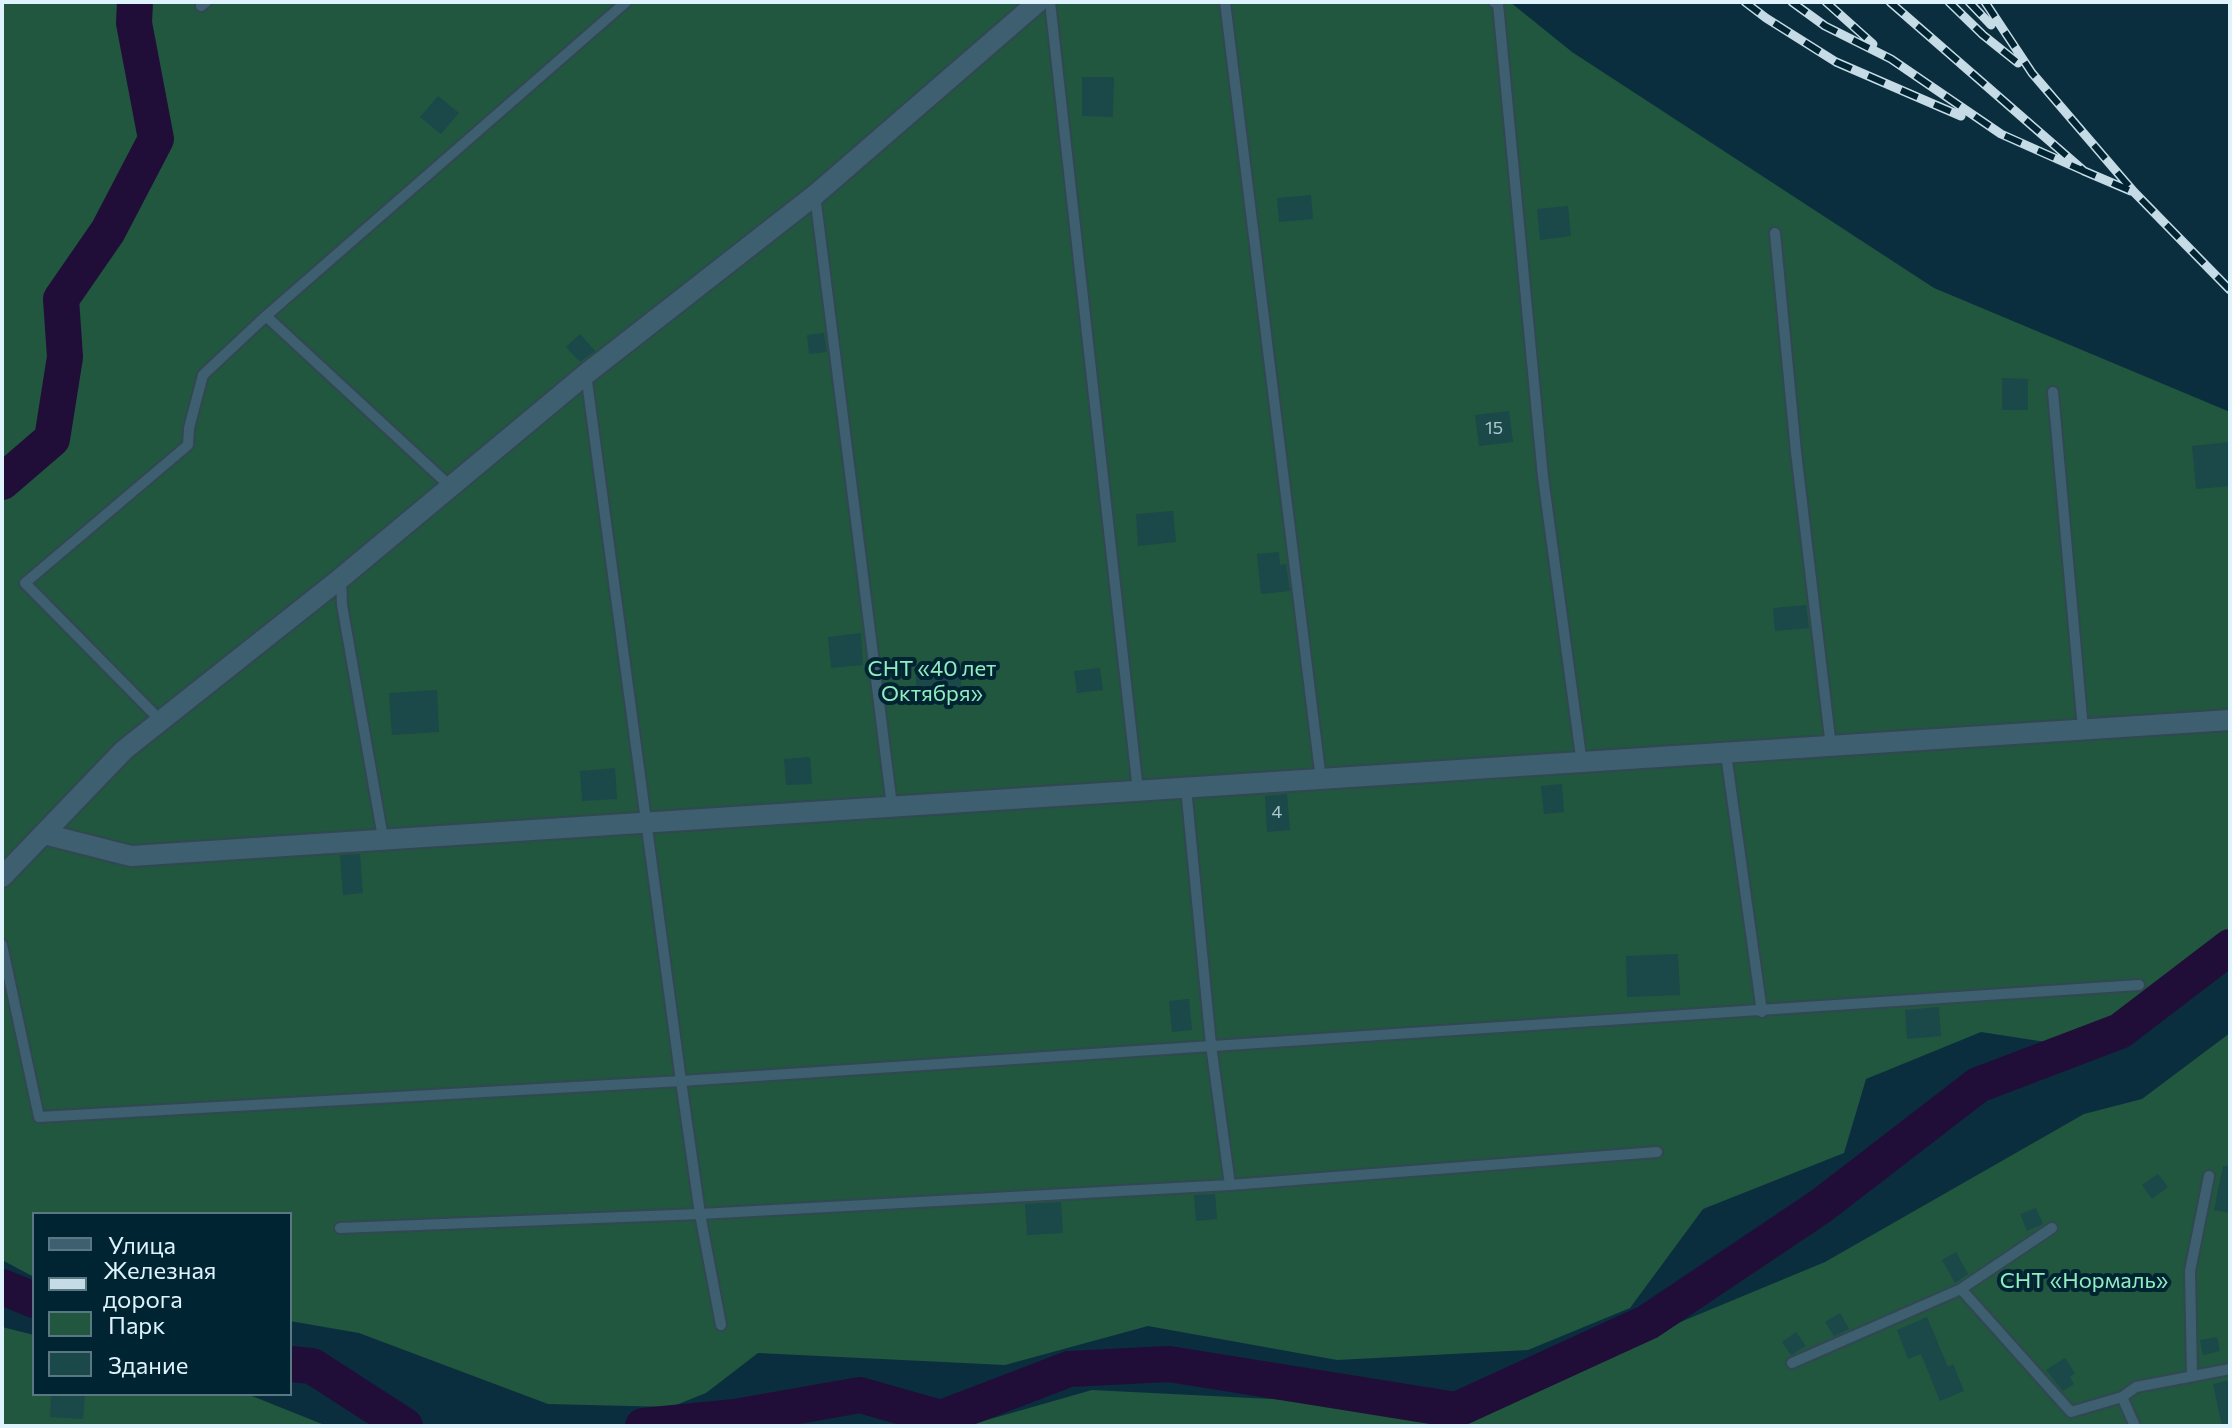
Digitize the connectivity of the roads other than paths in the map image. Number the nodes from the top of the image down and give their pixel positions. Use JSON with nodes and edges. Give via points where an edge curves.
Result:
{"nodes":[{"id":1,"x":626,"y":2,"type":"edge"},
{"id":2,"x":1038,"y":2,"type":"edge"},
{"id":3,"x":1050,"y":2,"type":"edge"},
{"id":4,"x":1225,"y":2,"type":"edge"},
{"id":5,"x":1494,"y":2,"type":"edge"},
{"id":6,"x":815,"y":195,"type":"junction"},
{"id":7,"x":1775,"y":233,"type":"dead end"},
{"id":8,"x":266,"y":316,"type":"junction"},
{"id":9,"x":586,"y":374,"type":"junction"},
{"id":10,"x":2053,"y":392,"type":"dead end"},
{"id":11,"x":451,"y":487,"type":"junction"},
{"id":12,"x":341,"y":578,"type":"junction"},
{"id":13,"x":160,"y":720,"type":"junction"},
{"id":14,"x":2230,"y":720,"type":"edge"},
{"id":15,"x":2083,"y":729,"type":"junction"},
{"id":16,"x":1831,"y":747,"type":"junction"},
{"id":17,"x":1726,"y":754,"type":"junction"},
{"id":18,"x":1582,"y":764,"type":"junction"},
{"id":19,"x":1321,"y":780,"type":"junction"},
{"id":20,"x":1186,"y":788,"type":"junction"},
{"id":21,"x":1138,"y":791,"type":"junction"},
{"id":22,"x":892,"y":806,"type":"junction"},
{"id":23,"x":644,"y":821,"type":"junction"},
{"id":24,"x":44,"y":834,"type":"junction"},
{"id":25,"x":383,"y":838,"type":"junction"},
{"id":26,"x":2,"y":877,"type":"edge"},
{"id":27,"x":2,"y":945,"type":"edge"},
{"id":28,"x":2139,"y":985,"type":"dead end"},
{"id":29,"x":1762,"y":1012,"type":"junction"},
{"id":30,"x":1211,"y":1045,"type":"junction"},
{"id":31,"x":681,"y":1081,"type":"junction"},
{"id":32,"x":1657,"y":1152,"type":"dead end"},
{"id":33,"x":2209,"y":1176,"type":"dead end"},
{"id":34,"x":1230,"y":1185,"type":"junction"},
{"id":35,"x":700,"y":1214,"type":"junction"},
{"id":36,"x":340,"y":1228,"type":"dead end"},
{"id":37,"x":2052,"y":1228,"type":"dead end"},
{"id":38,"x":1961,"y":1289,"type":"junction"},
{"id":39,"x":721,"y":1325,"type":"dead end"},
{"id":40,"x":1792,"y":1363,"type":"dead end"},
{"id":41,"x":2230,"y":1369,"type":"edge"},
{"id":42,"x":2192,"y":1376,"type":"junction"},
{"id":43,"x":2122,"y":1397,"type":"junction"},
{"id":44,"x":2135,"y":1426,"type":"edge"}],
"edges":[{"from":1,"to":8,"type":"lane"},
{"from":2,"to":6,"type":"street"},
{"from":3,"to":21,"type":"lane"},
{"from":4,"to":19,"type":"lane"},
{"from":5,"to":18,"type":"lane","via":[[1543,477]]},
{"from":6,"to":9,"type":"street"},
{"from":6,"to":22,"type":"lane"},
{"from":7,"to":16,"type":"lane"},
{"from":8,"to":11,"type":"lane"},
{"from":8,"to":13,"type":"lane","via":[[203,375],[188,445],[25,583]]},
{"from":9,"to":11,"type":"street"},
{"from":9,"to":23,"type":"lane"},
{"from":10,"to":15,"type":"lane"},
{"from":11,"to":12,"type":"street"},
{"from":12,"to":13,"type":"street"},
{"from":12,"to":25,"type":"lane"},
{"from":13,"to":24,"type":"street"},
{"from":14,"to":15,"type":"street"},
{"from":15,"to":16,"type":"street"},
{"from":16,"to":17,"type":"street"},
{"from":17,"to":18,"type":"street"},
{"from":17,"to":29,"type":"lane"},
{"from":18,"to":19,"type":"street"},
{"from":19,"to":20,"type":"street"},
{"from":20,"to":21,"type":"street"},
{"from":20,"to":30,"type":"lane"},
{"from":21,"to":22,"type":"street"},
{"from":22,"to":23,"type":"street"},
{"from":23,"to":25,"type":"street"},
{"from":23,"to":31,"type":"lane"},
{"from":24,"to":25,"type":"street","via":[[131,856]]},
{"from":24,"to":26,"type":"street"},
{"from":27,"to":31,"type":"lane","via":[[39,1117]]},
{"from":28,"to":29,"type":"lane"},
{"from":29,"to":30,"type":"lane"},
{"from":30,"to":31,"type":"lane"},
{"from":30,"to":34,"type":"lane"},
{"from":31,"to":35,"type":"lane"},
{"from":32,"to":34,"type":"lane"},
{"from":33,"to":42,"type":"lane","via":[[2190,1271]]},
{"from":34,"to":35,"type":"lane"},
{"from":35,"to":36,"type":"lane"},
{"from":35,"to":39,"type":"lane"},
{"from":37,"to":38,"type":"lane"},
{"from":38,"to":40,"type":"lane"},
{"from":38,"to":43,"type":"lane","via":[[2071,1412]]},
{"from":41,"to":42,"type":"lane"},
{"from":42,"to":43,"type":"lane","via":[[2136,1387]]},
{"from":43,"to":44,"type":"lane"}]}
